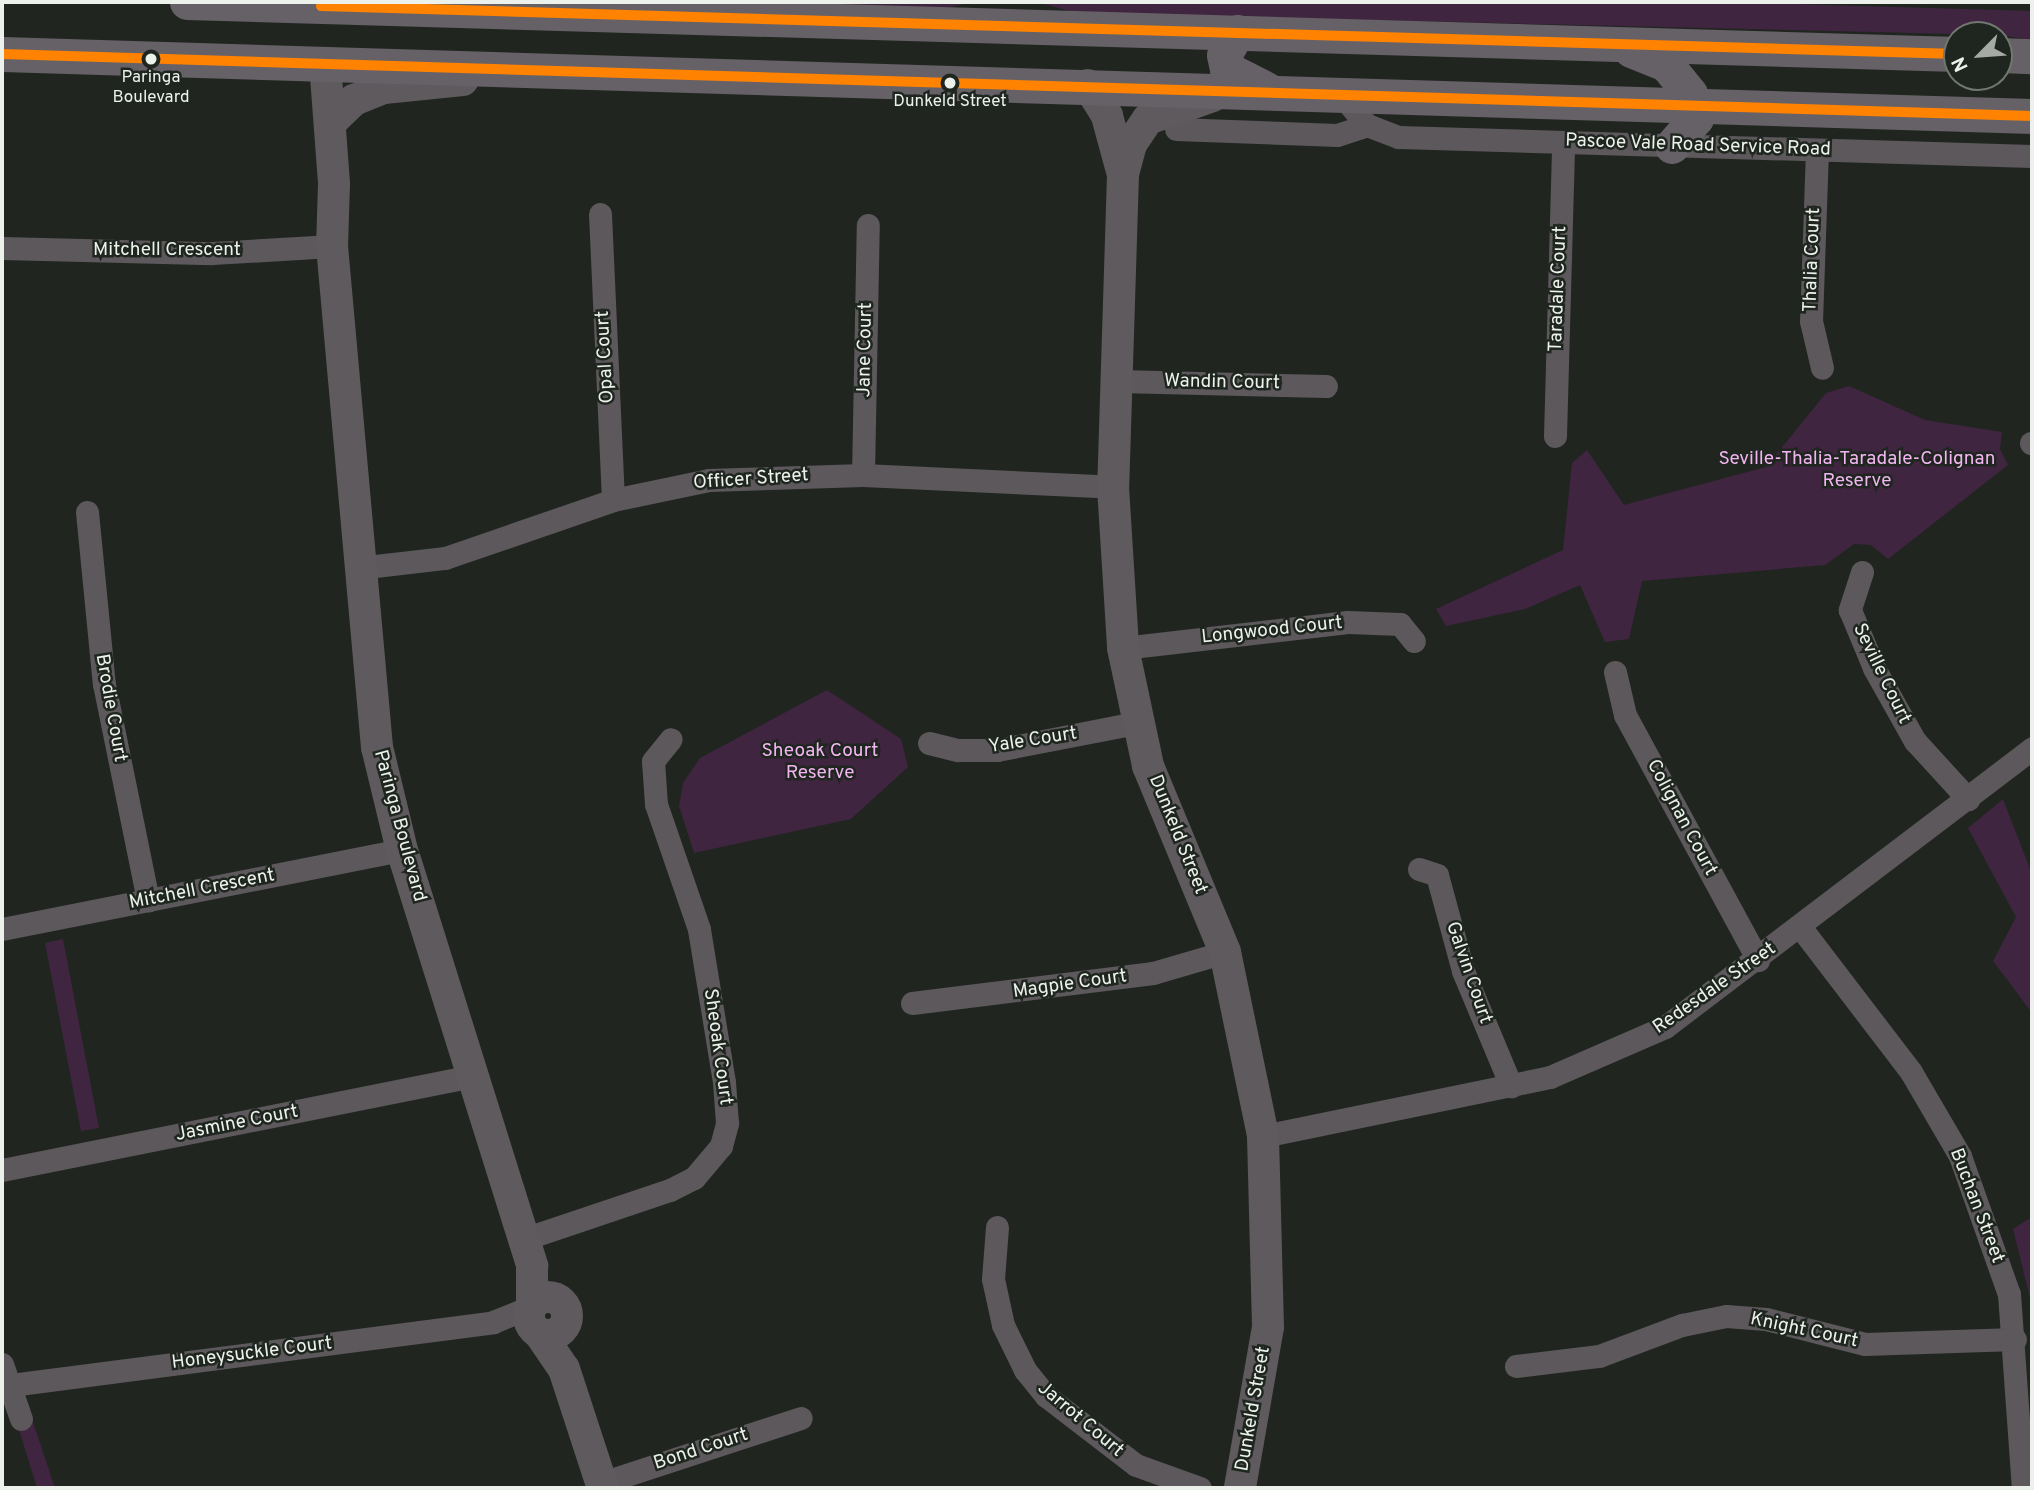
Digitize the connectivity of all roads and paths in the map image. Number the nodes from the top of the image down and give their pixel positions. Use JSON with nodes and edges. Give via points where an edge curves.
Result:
{"nodes":[{"id":1,"x":187,"y":2,"type":"edge"},
{"id":2,"x":314,"y":6,"type":"junction"},
{"id":3,"x":1237,"y":32,"type":"junction"},
{"id":4,"x":1602,"y":43,"type":"junction"},
{"id":5,"x":2,"y":54,"type":"edge"},
{"id":6,"x":1943,"y":54,"type":"edge"},
{"id":7,"x":2013,"y":55,"type":"edge"},
{"id":8,"x":2032,"y":56,"type":"edge"},
{"id":9,"x":315,"y":63,"type":"junction"},
{"id":10,"x":495,"y":69,"type":"junction"},
{"id":11,"x":1088,"y":85,"type":"junction"},
{"id":12,"x":1227,"y":92,"type":"junction"},
{"id":13,"x":1283,"y":93,"type":"junction"},
{"id":14,"x":1341,"y":95,"type":"junction"},
{"id":15,"x":1695,"y":106,"type":"junction"},
{"id":16,"x":2032,"y":116,"type":"edge"},
{"id":17,"x":330,"y":123,"type":"junction"},
{"id":18,"x":1367,"y":125,"type":"junction"},
{"id":19,"x":1176,"y":129,"type":"dead end"},
{"id":20,"x":1563,"y":142,"type":"junction"},
{"id":21,"x":1672,"y":146,"type":"junction"},
{"id":22,"x":1817,"y":150,"type":"junction"},
{"id":23,"x":2032,"y":156,"type":"edge"},
{"id":24,"x":1123,"y":175,"type":"junction"},
{"id":25,"x":600,"y":214,"type":"dead end"},
{"id":26,"x":868,"y":225,"type":"dead end"},
{"id":27,"x":332,"y":246,"type":"junction"},
{"id":28,"x":2,"y":248,"type":"edge"},
{"id":29,"x":1822,"y":368,"type":"dead end"},
{"id":30,"x":1118,"y":381,"type":"junction"},
{"id":31,"x":1326,"y":386,"type":"dead end"},
{"id":32,"x":1555,"y":436,"type":"dead end"},
{"id":33,"x":863,"y":475,"type":"junction"},
{"id":34,"x":1113,"y":487,"type":"junction"},
{"id":35,"x":613,"y":500,"type":"junction"},
{"id":36,"x":86,"y":507,"type":"dead end"},
{"id":37,"x":358,"y":568,"type":"junction"},
{"id":38,"x":1862,"y":572,"type":"dead end"},
{"id":39,"x":1414,"y":641,"type":"dead end"},
{"id":40,"x":1123,"y":648,"type":"junction"},
{"id":41,"x":1615,"y":672,"type":"dead end"},
{"id":42,"x":1136,"y":723,"type":"junction"},
{"id":43,"x":671,"y":739,"type":"dead end"},
{"id":44,"x":929,"y":743,"type":"dead end"},
{"id":45,"x":2032,"y":748,"type":"edge"},
{"id":46,"x":1968,"y":799,"type":"junction"},
{"id":47,"x":401,"y":850,"type":"junction"},
{"id":48,"x":1419,"y":869,"type":"dead end"},
{"id":49,"x":148,"y":901,"type":"junction"},
{"id":50,"x":1801,"y":928,"type":"junction"},
{"id":51,"x":2,"y":929,"type":"edge"},
{"id":52,"x":1224,"y":952,"type":"junction"},
{"id":53,"x":1758,"y":960,"type":"junction"},
{"id":54,"x":912,"y":1003,"type":"dead end"},
{"id":55,"x":472,"y":1076,"type":"junction"},
{"id":56,"x":1511,"y":1086,"type":"junction"},
{"id":57,"x":1263,"y":1136,"type":"junction"},
{"id":58,"x":2,"y":1170,"type":"edge"},
{"id":59,"x":997,"y":1227,"type":"dead end"},
{"id":60,"x":528,"y":1252,"type":"junction"},
{"id":61,"x":543,"y":1317,"type":"junction"},
{"id":62,"x":2015,"y":1339,"type":"junction"},
{"id":63,"x":2,"y":1364,"type":"edge"},
{"id":64,"x":1516,"y":1366,"type":"dead end"},
{"id":65,"x":11,"y":1385,"type":"junction"},
{"id":66,"x":805,"y":1417,"type":"dead end"},
{"id":67,"x":21,"y":1419,"type":"dead end"},
{"id":68,"x":602,"y":1486,"type":"edge"},
{"id":69,"x":1200,"y":1488,"type":"edge"},
{"id":70,"x":1240,"y":1488,"type":"edge"},
{"id":71,"x":2023,"y":1488,"type":"edge"}],
"edges":[{"from":1,"to":2,"type":"main road"},
{"from":2,"to":3,"type":"main road"},
{"from":2,"to":9,"type":"main road"},
{"from":3,"to":4,"type":"main road"},
{"from":3,"to":13,"type":"main road","via":[[1224,55],[1227,69],[1251,86]]},
{"from":4,"to":6,"type":"main road"},
{"from":4,"to":15,"type":"main road","via":[[1666,64],[1686,84]]},
{"from":5,"to":9,"type":"main road"},
{"from":7,"to":8,"type":"main road"},
{"from":9,"to":10,"type":"main road"},
{"from":9,"to":17,"type":"street","name":"Paringa Boulevard"},
{"from":9,"to":27,"type":"street","name":"Paringa Boulevard","via":[[315,186]]},
{"from":10,"to":11,"type":"main road"},
{"from":10,"to":17,"type":"street","via":[[488,77],[384,88],[354,100]]},
{"from":11,"to":12,"type":"main road"},
{"from":11,"to":24,"type":"street","name":"Dunkeld Street","via":[[1107,116]]},
{"from":12,"to":13,"type":"main road"},
{"from":12,"to":24,"type":"street","name":"Dunkeld Street","via":[[1148,119],[1132,144]]},
{"from":13,"to":14,"type":"main road"},
{"from":14,"to":15,"type":"main road"},
{"from":14,"to":18,"type":"street","name":"Pascoe Vale Road Service Road"},
{"from":15,"to":16,"type":"main road"},
{"from":15,"to":21,"type":"main road","via":[[1692,128]]},
{"from":17,"to":27,"type":"street","name":"Paringa Boulevard"},
{"from":18,"to":19,"type":"street","via":[[1337,135]]},
{"from":18,"to":20,"type":"street","name":"Pascoe Vale Road Service Road","via":[[1398,137]]},
{"from":20,"to":21,"type":"street","name":"Pascoe Vale Road Service Road"},
{"from":20,"to":32,"type":"street","name":"Taradale Court"},
{"from":21,"to":22,"type":"street","name":"Pascoe Vale Road Service Road"},
{"from":22,"to":23,"type":"street","name":"Pascoe Vale Road Service Road"},
{"from":22,"to":29,"type":"street","name":"Thalia Court","via":[[1811,321]]},
{"from":24,"to":30,"type":"street","name":"Dunkeld Street"},
{"from":25,"to":35,"type":"street","name":"Opal Court"},
{"from":26,"to":33,"type":"street","name":"Jane Court"},
{"from":27,"to":28,"type":"street","name":"Mitchell Crescent","via":[[212,253]]},
{"from":27,"to":37,"type":"street","name":"Paringa Boulevard"},
{"from":30,"to":31,"type":"street","name":"Wandin Court"},
{"from":30,"to":34,"type":"street","name":"Dunkeld Street"},
{"from":33,"to":34,"type":"street","name":"Officer Street"},
{"from":33,"to":35,"type":"street","name":"Officer Street","via":[[709,480]]},
{"from":34,"to":40,"type":"street","name":"Dunkeld Street"},
{"from":35,"to":37,"type":"street","name":"Officer Street","via":[[446,558]]},
{"from":36,"to":49,"type":"street","name":"Brodie Court","via":[[104,684]]},
{"from":37,"to":47,"type":"street","name":"Paringa Boulevard","via":[[377,747]]},
{"from":38,"to":46,"type":"street","name":"Seville Court","via":[[1850,610],[1874,668],[1915,741]]},
{"from":39,"to":40,"type":"street","name":"Longwood Court","via":[[1400,624],[1348,622]]},
{"from":40,"to":42,"type":"street","name":"Dunkeld Street"},
{"from":41,"to":53,"type":"street","name":"Colignan Court","via":[[1625,715]]},
{"from":42,"to":44,"type":"street","name":"Yale Court","via":[[997,750],[958,750]]},
{"from":42,"to":52,"type":"street","name":"Dunkeld Street","via":[[1148,766]]},
{"from":43,"to":60,"type":"street","name":"Sheoak Court","via":[[653,761],[656,804],[699,929],[724,1082],[727,1123],[721,1146],[694,1178]]},
{"from":45,"to":46,"type":"street","name":"Redesdale Street"},
{"from":46,"to":50,"type":"street","name":"Redesdale Street"},
{"from":47,"to":49,"type":"street","name":"Mitchell Crescent"},
{"from":47,"to":55,"type":"street","name":"Paringa Boulevard"},
{"from":48,"to":56,"type":"street","name":"Galvin Court","via":[[1437,875],[1463,971]]},
{"from":49,"to":51,"type":"street","name":"Mitchell Crescent"},
{"from":50,"to":53,"type":"street","name":"Redesdale Street"},
{"from":50,"to":62,"type":"street","name":"Buchan Street","via":[[1911,1072],[1960,1156],[2009,1294]]},
{"from":52,"to":54,"type":"street","name":"Magpie Court","via":[[1153,973]]},
{"from":52,"to":57,"type":"street","name":"Dunkeld Street"},
{"from":53,"to":56,"type":"street","name":"Redesdale Street","via":[[1664,1027],[1599,1059]]},
{"from":55,"to":58,"type":"street","name":"Jasmine Court"},
{"from":55,"to":60,"type":"street","name":"Paringa Boulevard"},
{"from":56,"to":57,"type":"street","name":"Redesdale Street"},
{"from":57,"to":70,"type":"street","name":"Dunkeld Street","via":[[1268,1327]]},
{"from":59,"to":69,"type":"street","name":"Jarrot Court","via":[[993,1279],[1003,1325],[1025,1370],[1046,1396],[1136,1465]]},
{"from":60,"to":61,"type":"street","name":"Paringa Boulevard"},
{"from":61,"to":65,"type":"street","name":"Honeysuckle Court"},
{"from":61,"to":68,"type":"street"},
{"from":62,"to":64,"type":"street","name":"Knight Court","via":[[1865,1343],[1766,1319],[1726,1317],[1682,1325],[1599,1356]]},
{"from":62,"to":71,"type":"street","name":"Buchan Street"},
{"from":63,"to":65,"type":"street"},
{"from":65,"to":67,"type":"street"},
{"from":66,"to":68,"type":"street","name":"Bond Court"}]}
